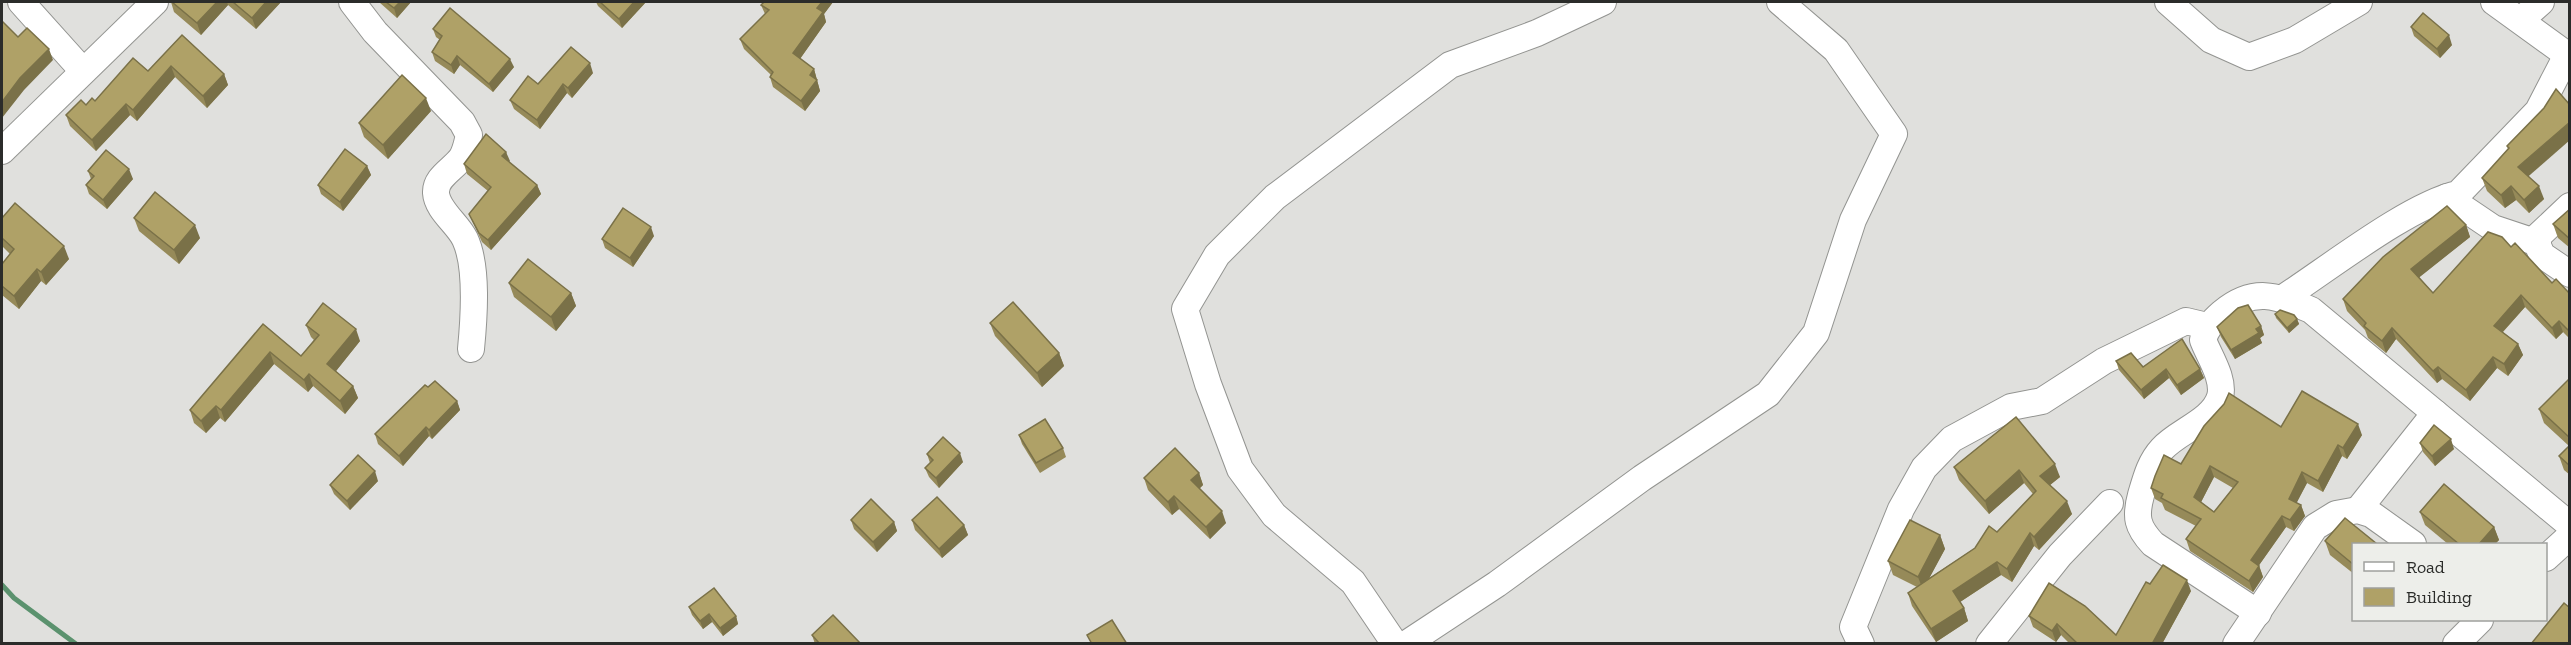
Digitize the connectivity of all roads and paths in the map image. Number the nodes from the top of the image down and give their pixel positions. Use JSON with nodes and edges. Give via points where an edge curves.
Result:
{"nodes":[{"id":1,"x":21,"y":2,"type":"edge"},
{"id":2,"x":155,"y":2,"type":"edge"},
{"id":3,"x":352,"y":2,"type":"edge"},
{"id":4,"x":1603,"y":2,"type":"edge"},
{"id":5,"x":1779,"y":2,"type":"edge"},
{"id":6,"x":2168,"y":2,"type":"edge"},
{"id":7,"x":2359,"y":2,"type":"edge"},
{"id":8,"x":2494,"y":2,"type":"edge"},
{"id":9,"x":2541,"y":2,"type":"edge"},
{"id":10,"x":2522,"y":19,"type":"junction"},
{"id":11,"x":2568,"y":56,"type":"edge"},
{"id":12,"x":84,"y":71,"type":"junction"},
{"id":13,"x":2,"y":152,"type":"edge"},
{"id":14,"x":2447,"y":197,"type":"junction"},
{"id":15,"x":2570,"y":206,"type":"edge"},
{"id":16,"x":2538,"y":243,"type":"junction"},
{"id":17,"x":2570,"y":274,"type":"edge"},
{"id":18,"x":2283,"y":298,"type":"junction"},
{"id":19,"x":2207,"y":326,"type":"junction"},
{"id":20,"x":471,"y":349,"type":"dead end"},
{"id":21,"x":2435,"y":413,"type":"junction"},
{"id":22,"x":2110,"y":503,"type":"dead end"},
{"id":23,"x":2358,"y":510,"type":"junction"},
{"id":24,"x":2570,"y":525,"type":"edge"},
{"id":25,"x":2570,"y":536,"type":"edge"},
{"id":26,"x":2412,"y":543,"type":"edge"},
{"id":27,"x":2547,"y":557,"type":"edge"},
{"id":28,"x":2258,"y":613,"type":"junction"},
{"id":29,"x":2479,"y":621,"type":"edge"},
{"id":30,"x":1852,"y":638,"type":"edge"},
{"id":31,"x":2240,"y":642,"type":"edge"},
{"id":32,"x":1395,"y":644,"type":"edge"},
{"id":33,"x":1406,"y":644,"type":"edge"},
{"id":34,"x":1989,"y":644,"type":"edge"},
{"id":35,"x":2456,"y":644,"type":"edge"}],
"edges":[{"from":1,"to":12,"type":"street"},
{"from":2,"to":12,"type":"street"},
{"from":3,"to":20,"type":"street","via":[[375,32],[462,122],[468,135],[460,159],[438,182],[435,194],[470,252],[474,314]]},
{"from":4,"to":32,"type":"street","via":[[1537,33],[1450,65],[1275,197],[1217,255],[1185,309],[1240,469],[1274,515],[1353,582]]},
{"from":5,"to":33,"type":"street","via":[[1836,50],[1894,135],[1853,220],[1816,333],[1768,394]]},
{"from":6,"to":7,"type":"street","via":[[2211,40],[2249,57],[2295,40]]},
{"from":8,"to":10,"type":"street"},
{"from":9,"to":10,"type":"street"},
{"from":10,"to":11,"type":"street"},
{"from":11,"to":14,"type":"street","via":[[2538,111],[2458,194]]},
{"from":12,"to":13,"type":"street"},
{"from":14,"to":16,"type":"street","via":[[2493,228]]},
{"from":14,"to":18,"type":"street","via":[[2400,221]]},
{"from":15,"to":16,"type":"street","via":[[2535,239]]},
{"from":16,"to":17,"type":"street","via":[[2542,255]]},
{"from":18,"to":19,"type":"street","via":[[2258,295],[2236,301]]},
{"from":18,"to":21,"type":"street","via":[[2311,310]]},
{"from":19,"to":28,"type":"street","via":[[2203,340],[2220,380],[2220,396],[2214,409],[2162,448],[2149,469],[2136,512],[2139,529],[2153,544]]},
{"from":19,"to":30,"type":"street","via":[[2186,321],[2104,361],[2042,401],[2011,407],[1952,439],[1924,468],[1901,509]]},
{"from":21,"to":23,"type":"street"},
{"from":21,"to":24,"type":"street"},
{"from":22,"to":34,"type":"street","via":[[2060,555]]},
{"from":23,"to":26,"type":"street","via":[[2371,514]]},
{"from":23,"to":28,"type":"street","via":[[2336,514],[2316,526]]},
{"from":25,"to":27,"type":"street"},
{"from":28,"to":31,"type":"street"},
{"from":29,"to":35,"type":"street"}]}
